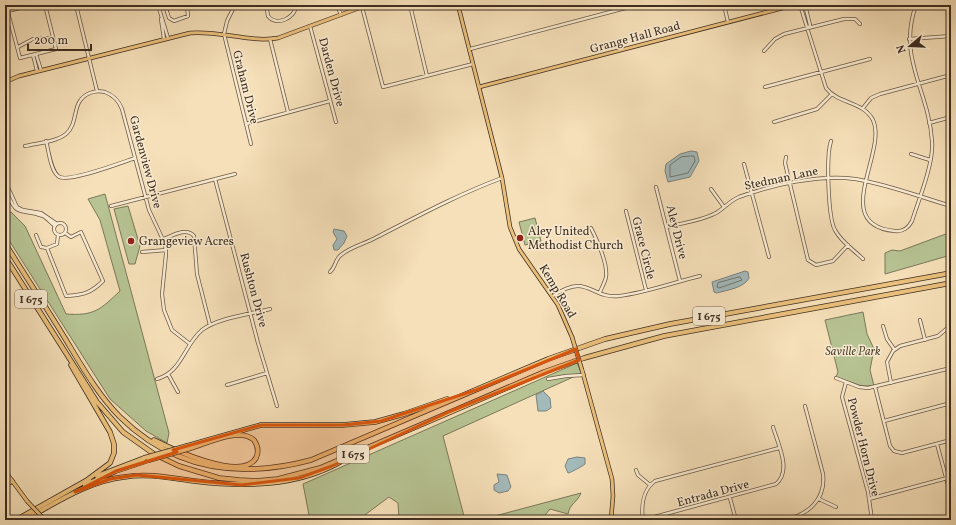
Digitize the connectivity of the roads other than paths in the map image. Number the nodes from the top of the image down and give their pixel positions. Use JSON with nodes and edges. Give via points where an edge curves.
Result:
{"nodes":[{"id":1,"x":6,"y":5,"type":"edge"},
{"id":2,"x":32,"y":5,"type":"edge"},
{"id":3,"x":45,"y":5,"type":"edge"},
{"id":4,"x":76,"y":5,"type":"edge"},
{"id":5,"x":158,"y":5,"type":"edge"},
{"id":6,"x":165,"y":5,"type":"edge"},
{"id":7,"x":187,"y":5,"type":"edge"},
{"id":8,"x":226,"y":5,"type":"edge"},
{"id":9,"x":235,"y":5,"type":"edge"},
{"id":10,"x":270,"y":5,"type":"edge"},
{"id":11,"x":296,"y":5,"type":"edge"},
{"id":12,"x":337,"y":5,"type":"edge"},
{"id":13,"x":367,"y":5,"type":"edge"},
{"id":14,"x":410,"y":5,"type":"edge"},
{"id":15,"x":458,"y":5,"type":"edge"},
{"id":16,"x":636,"y":5,"type":"edge"},
{"id":17,"x":724,"y":5,"type":"edge"},
{"id":18,"x":794,"y":5,"type":"edge"},
{"id":19,"x":800,"y":5,"type":"edge"},
{"id":20,"x":805,"y":5,"type":"edge"},
{"id":21,"x":920,"y":5,"type":"edge"},
{"id":22,"x":916,"y":6,"type":"edge"},
{"id":23,"x":362,"y":7,"type":"junction"},
{"id":24,"x":233,"y":9,"type":"junction"},
{"id":25,"x":8,"y":11,"type":"junction"},
{"id":26,"x":341,"y":15,"type":"junction"},
{"id":27,"x":728,"y":22,"type":"junction"},
{"id":28,"x":860,"y":24,"type":"dead end"},
{"id":29,"x":310,"y":26,"type":"junction"},
{"id":30,"x":808,"y":28,"type":"junction"},
{"id":31,"x":224,"y":34,"type":"junction"},
{"id":32,"x":951,"y":36,"type":"edge"},
{"id":33,"x":53,"y":38,"type":"junction"},
{"id":34,"x":166,"y":39,"type":"junction"},
{"id":35,"x":270,"y":39,"type":"junction"},
{"id":36,"x":909,"y":40,"type":"junction"},
{"id":37,"x":18,"y":47,"type":"junction"},
{"id":38,"x":470,"y":49,"type":"junction"},
{"id":39,"x":764,"y":51,"type":"dead end"},
{"id":40,"x":35,"y":54,"type":"junction"},
{"id":41,"x":89,"y":58,"type":"junction"},
{"id":42,"x":870,"y":59,"type":"dead end"},
{"id":43,"x":474,"y":63,"type":"junction"},
{"id":44,"x":39,"y":71,"type":"junction"},
{"id":45,"x":820,"y":72,"type":"junction"},
{"id":46,"x":951,"y":75,"type":"edge"},
{"id":47,"x":427,"y":76,"type":"junction"},
{"id":48,"x":5,"y":82,"type":"edge"},
{"id":49,"x":919,"y":84,"type":"junction"},
{"id":50,"x":765,"y":86,"type":"dead end"},
{"id":51,"x":479,"y":87,"type":"junction"},
{"id":52,"x":97,"y":91,"type":"junction"},
{"id":53,"x":832,"y":94,"type":"junction"},
{"id":54,"x":330,"y":101,"type":"junction"},
{"id":55,"x":863,"y":108,"type":"junction"},
{"id":56,"x":288,"y":112,"type":"junction"},
{"id":57,"x":951,"y":117,"type":"edge"},
{"id":58,"x":336,"y":122,"type":"dead end"},
{"id":59,"x":774,"y":122,"type":"dead end"},
{"id":60,"x":929,"y":123,"type":"junction"},
{"id":61,"x":246,"y":124,"type":"junction"},
{"id":62,"x":46,"y":141,"type":"junction"},
{"id":63,"x":831,"y":141,"type":"dead end"},
{"id":64,"x":251,"y":144,"type":"dead end"},
{"id":65,"x":25,"y":146,"type":"dead end"},
{"id":66,"x":911,"y":154,"type":"dead end"},
{"id":67,"x":786,"y":157,"type":"dead end"},
{"id":68,"x":135,"y":158,"type":"junction"},
{"id":69,"x":930,"y":160,"type":"junction"},
{"id":70,"x":744,"y":164,"type":"dead end"},
{"id":71,"x":235,"y":174,"type":"dead end"},
{"id":72,"x":502,"y":178,"type":"junction"},
{"id":73,"x":829,"y":178,"type":"junction"},
{"id":74,"x":215,"y":179,"type":"junction"},
{"id":75,"x":5,"y":181,"type":"edge"},
{"id":76,"x":866,"y":181,"type":"junction"},
{"id":77,"x":790,"y":184,"type":"junction"},
{"id":78,"x":656,"y":187,"type":"dead end"},
{"id":79,"x":5,"y":188,"type":"edge"},
{"id":80,"x":711,"y":189,"type":"dead end"},
{"id":81,"x":752,"y":194,"type":"junction"},
{"id":82,"x":145,"y":197,"type":"junction"},
{"id":83,"x":920,"y":197,"type":"junction"},
{"id":84,"x":111,"y":206,"type":"dead end"},
{"id":85,"x":951,"y":206,"type":"edge"},
{"id":86,"x":724,"y":207,"type":"junction"},
{"id":87,"x":626,"y":211,"type":"dead end"},
{"id":88,"x":56,"y":225,"type":"junction"},
{"id":89,"x":667,"y":227,"type":"junction"},
{"id":90,"x":591,"y":228,"type":"dead end"},
{"id":91,"x":65,"y":233,"type":"junction"},
{"id":92,"x":36,"y":235,"type":"dead end"},
{"id":93,"x":58,"y":235,"type":"junction"},
{"id":94,"x":164,"y":238,"type":"junction"},
{"id":95,"x":5,"y":243,"type":"edge"},
{"id":96,"x":848,"y":245,"type":"junction"},
{"id":97,"x":47,"y":248,"type":"junction"},
{"id":98,"x":166,"y":250,"type":"junction"},
{"id":99,"x":142,"y":252,"type":"dead end"},
{"id":100,"x":5,"y":257,"type":"edge"},
{"id":101,"x":769,"y":257,"type":"dead end"},
{"id":102,"x":863,"y":259,"type":"dead end"},
{"id":103,"x":330,"y":272,"type":"dead end"},
{"id":104,"x":951,"y":273,"type":"edge"},
{"id":105,"x":700,"y":276,"type":"dead end"},
{"id":106,"x":680,"y":281,"type":"junction"},
{"id":107,"x":951,"y":283,"type":"edge"},
{"id":108,"x":646,"y":290,"type":"junction"},
{"id":109,"x":600,"y":292,"type":"junction"},
{"id":110,"x":553,"y":296,"type":"junction"},
{"id":111,"x":270,"y":309,"type":"dead end"},
{"id":112,"x":250,"y":314,"type":"junction"},
{"id":113,"x":920,"y":320,"type":"dead end"},
{"id":114,"x":210,"y":325,"type":"junction"},
{"id":115,"x":951,"y":325,"type":"edge"},
{"id":116,"x":884,"y":326,"type":"dead end"},
{"id":117,"x":58,"y":340,"type":"junction"},
{"id":118,"x":925,"y":340,"type":"junction"},
{"id":119,"x":190,"y":344,"type":"junction"},
{"id":120,"x":894,"y":349,"type":"junction"},
{"id":121,"x":951,"y":368,"type":"edge"},
{"id":122,"x":267,"y":373,"type":"junction"},
{"id":123,"x":168,"y":374,"type":"junction"},
{"id":124,"x":584,"y":375,"type":"junction"},
{"id":125,"x":157,"y":378,"type":"dead end"},
{"id":126,"x":836,"y":378,"type":"dead end"},
{"id":127,"x":548,"y":379,"type":"dead end"},
{"id":128,"x":846,"y":382,"type":"junction"},
{"id":129,"x":891,"y":383,"type":"junction"},
{"id":130,"x":227,"y":385,"type":"dead end"},
{"id":131,"x":875,"y":387,"type":"junction"},
{"id":132,"x":476,"y":390,"type":"junction"},
{"id":133,"x":178,"y":392,"type":"dead end"},
{"id":134,"x":951,"y":403,"type":"edge"},
{"id":135,"x":277,"y":406,"type":"dead end"},
{"id":136,"x":805,"y":406,"type":"dead end"},
{"id":137,"x":119,"y":416,"type":"junction"},
{"id":138,"x":884,"y":421,"type":"junction"},
{"id":139,"x":774,"y":427,"type":"dead end"},
{"id":140,"x":951,"y":440,"type":"edge"},
{"id":141,"x":937,"y":444,"type":"junction"},
{"id":142,"x":189,"y":447,"type":"junction"},
{"id":143,"x":779,"y":448,"type":"junction"},
{"id":144,"x":358,"y":452,"type":"junction"},
{"id":145,"x":146,"y":459,"type":"junction"},
{"id":146,"x":636,"y":470,"type":"dead end"},
{"id":147,"x":5,"y":471,"type":"edge"},
{"id":148,"x":951,"y":477,"type":"edge"},
{"id":149,"x":946,"y":478,"type":"junction"},
{"id":150,"x":87,"y":480,"type":"junction"},
{"id":151,"x":12,"y":481,"type":"junction"},
{"id":152,"x":5,"y":482,"type":"edge"},
{"id":153,"x":5,"y":485,"type":"edge"},
{"id":154,"x":650,"y":486,"type":"junction"},
{"id":155,"x":75,"y":492,"type":"junction"},
{"id":156,"x":951,"y":496,"type":"edge"},
{"id":157,"x":730,"y":498,"type":"junction"},
{"id":158,"x":819,"y":498,"type":"junction"},
{"id":159,"x":869,"y":499,"type":"junction"},
{"id":160,"x":836,"y":507,"type":"dead end"},
{"id":161,"x":872,"y":518,"type":"edge"},
{"id":162,"x":27,"y":519,"type":"edge"},
{"id":163,"x":16,"y":520,"type":"edge"},
{"id":164,"x":45,"y":520,"type":"edge"},
{"id":165,"x":611,"y":520,"type":"edge"},
{"id":166,"x":643,"y":520,"type":"edge"},
{"id":167,"x":736,"y":520,"type":"edge"},
{"id":168,"x":786,"y":520,"type":"edge"}],
"edges":[{"from":1,"to":25,"type":"street"},
{"from":2,"to":25,"type":"street"},
{"from":3,"to":33,"type":"street"},
{"from":4,"to":41,"type":"street"},
{"from":5,"to":34,"type":"street"},
{"from":6,"to":7,"type":"street","via":[[168,18],[174,21],[188,16]]},
{"from":8,"to":24,"type":"street"},
{"from":9,"to":24,"type":"street"},
{"from":10,"to":11,"type":"street","via":[[267,10],[272,21],[293,16]]},
{"from":12,"to":26,"type":"street"},
{"from":13,"to":23,"type":"main road"},
{"from":14,"to":47,"type":"street"},
{"from":15,"to":38,"type":"main road","name":"Kemp Road"},
{"from":16,"to":38,"type":"street"},
{"from":17,"to":27,"type":"street"},
{"from":18,"to":27,"type":"main road","name":"Grange Hall Road"},
{"from":19,"to":30,"type":"street"},
{"from":20,"to":30,"type":"street","via":[[810,25]]},
{"from":21,"to":22,"type":"street"},
{"from":22,"to":36,"type":"street","via":[[910,24]]},
{"from":23,"to":26,"type":"main road"},
{"from":23,"to":47,"type":"street","via":[[382,84],[386,87]]},
{"from":24,"to":31,"type":"street"},
{"from":25,"to":37,"type":"street"},
{"from":26,"to":29,"type":"main road"},
{"from":27,"to":51,"type":"main road","name":"Grange Hall Road"},
{"from":28,"to":30,"type":"street","via":[[855,19],[844,19]]},
{"from":29,"to":35,"type":"main road"},
{"from":29,"to":54,"type":"street","name":"Darden Drive"},
{"from":30,"to":39,"type":"street","via":[[778,37]]},
{"from":30,"to":45,"type":"street"},
{"from":31,"to":34,"type":"main road","via":[[196,33]]},
{"from":31,"to":35,"type":"main road"},
{"from":31,"to":61,"type":"street","name":"Graham Drive"},
{"from":32,"to":36,"type":"street"},
{"from":33,"to":37,"type":"street","via":[[33,39]]},
{"from":33,"to":40,"type":"street","via":[[56,49]]},
{"from":34,"to":41,"type":"main road"},
{"from":35,"to":56,"type":"street"},
{"from":36,"to":49,"type":"street"},
{"from":37,"to":40,"type":"street","via":[[20,58]]},
{"from":38,"to":43,"type":"main road","name":"Kemp Road"},
{"from":40,"to":44,"type":"street"},
{"from":41,"to":44,"type":"main road"},
{"from":41,"to":52,"type":"street"},
{"from":42,"to":45,"type":"street"},
{"from":43,"to":47,"type":"street"},
{"from":43,"to":51,"type":"main road","name":"Kemp Road"},
{"from":44,"to":48,"type":"main road"},
{"from":45,"to":50,"type":"street"},
{"from":45,"to":53,"type":"street","via":[[824,85]]},
{"from":46,"to":49,"type":"street"},
{"from":49,"to":55,"type":"street","via":[[877,94]]},
{"from":49,"to":60,"type":"street"},
{"from":51,"to":72,"type":"main road","name":"Kemp Road"},
{"from":52,"to":62,"type":"street","via":[[79,101],[74,124],[69,131],[61,137]]},
{"from":52,"to":68,"type":"street","name":"Gardenview Drive","via":[[109,94],[120,104]]},
{"from":53,"to":55,"type":"street"},
{"from":53,"to":59,"type":"street","via":[[825,104],[817,109]]},
{"from":54,"to":56,"type":"street"},
{"from":54,"to":58,"type":"street","name":"Darden Drive"},
{"from":55,"to":76,"type":"street","via":[[872,119],[876,131]]},
{"from":56,"to":61,"type":"street"},
{"from":57,"to":60,"type":"street"},
{"from":60,"to":69,"type":"street","via":[[932,143]]},
{"from":61,"to":64,"type":"street","name":"Graham Drive"},
{"from":62,"to":65,"type":"street"},
{"from":62,"to":68,"type":"street","via":[[54,170],[62,178]]},
{"from":63,"to":73,"type":"street"},
{"from":66,"to":69,"type":"street"},
{"from":67,"to":77,"type":"street"},
{"from":68,"to":82,"type":"street","name":"Gardenview Drive"},
{"from":69,"to":83,"type":"street"},
{"from":70,"to":81,"type":"street"},
{"from":71,"to":74,"type":"street"},
{"from":72,"to":103,"type":"street","via":[[452,199],[352,248],[339,257],[336,266]]},
{"from":72,"to":110,"type":"main road","name":"Kemp Road","via":[[514,239]]},
{"from":73,"to":76,"type":"street","name":"Stedman Lane"},
{"from":73,"to":77,"type":"street","name":"Stedman Lane"},
{"from":73,"to":96,"type":"street","via":[[832,222],[837,234]]},
{"from":74,"to":82,"type":"street"},
{"from":74,"to":112,"type":"street","name":"Rushton Drive"},
{"from":75,"to":88,"type":"street","via":[[17,207],[41,213]]},
{"from":76,"to":83,"type":"street","name":"Stedman Lane"},
{"from":76,"to":83,"type":"street","via":[[862,200],[865,212],[875,224],[887,229],[897,231],[907,227],[912,221]]},
{"from":77,"to":81,"type":"street","name":"Stedman Lane"},
{"from":77,"to":96,"type":"street","via":[[809,261],[816,265],[831,262]]},
{"from":78,"to":89,"type":"street","name":"Aley Drive"},
{"from":79,"to":88,"type":"street","via":[[11,204],[17,210],[44,216]]},
{"from":80,"to":86,"type":"street"},
{"from":81,"to":86,"type":"street","name":"Stedman Lane","via":[[737,198]]},
{"from":81,"to":101,"type":"street"},
{"from":82,"to":84,"type":"street"},
{"from":82,"to":94,"type":"street","name":"Gardenview Drive","via":[[151,215]]},
{"from":83,"to":85,"type":"street","name":"Stedman Lane"},
{"from":86,"to":89,"type":"street","name":"Stedman Lane","via":[[709,216]]},
{"from":87,"to":108,"type":"street","name":"Grace Circle"},
{"from":88,"to":91,"type":"street","via":[[64,225]]},
{"from":88,"to":93,"type":"street","via":[[54,232]]},
{"from":89,"to":106,"type":"street","name":"Aley Drive"},
{"from":90,"to":109,"type":"street","via":[[598,241],[606,271]]},
{"from":91,"to":93,"type":"street"},
{"from":91,"to":97,"type":"street","via":[[71,237],[81,232],[103,281],[94,290],[84,295],[66,296]]},
{"from":92,"to":97,"type":"street","via":[[41,247]]},
{"from":93,"to":97,"type":"street","via":[[57,244]]},
{"from":94,"to":98,"type":"street","name":"Gardenview Drive"},
{"from":94,"to":114,"type":"street","via":[[186,232],[194,236],[197,274]]},
{"from":95,"to":137,"type":"highway","number":"I 675","via":[[87,374]]},
{"from":96,"to":102,"type":"street"},
{"from":98,"to":99,"type":"street"},
{"from":98,"to":119,"type":"street","name":"Gardenview Drive","via":[[162,285],[164,310],[172,330]]},
{"from":100,"to":117,"type":"highway","number":"I 675"},
{"from":104,"to":132,"type":"highway","number":"I 675","via":[[605,339],[548,359]]},
{"from":105,"to":106,"type":"street"},
{"from":106,"to":108,"type":"street"},
{"from":107,"to":144,"type":"highway","number":"I 675","via":[[664,336],[620,347],[544,372]]},
{"from":108,"to":109,"type":"street","via":[[618,296]]},
{"from":109,"to":110,"type":"street","via":[[578,285]]},
{"from":110,"to":124,"type":"main road","name":"Kemp Road","bridge":true,"via":[[565,317]]},
{"from":111,"to":112,"type":"street"},
{"from":112,"to":114,"type":"street"},
{"from":112,"to":122,"type":"street","name":"Rushton Drive"},
{"from":113,"to":118,"type":"street"},
{"from":114,"to":119,"type":"street"},
{"from":115,"to":118,"type":"street","via":[[941,335]]},
{"from":116,"to":120,"type":"street","via":[[887,339]]},
{"from":117,"to":144,"type":"highway","number":"I 675","via":[[97,402],[123,432],[154,454],[179,466],[219,478],[256,481],[278,479],[320,468]]},
{"from":117,"to":150,"type":"highway","via":[[114,442],[111,461]]},
{"from":118,"to":120,"type":"street"},
{"from":119,"to":123,"type":"street","via":[[175,368]]},
{"from":120,"to":129,"type":"street","via":[[887,362]]},
{"from":121,"to":129,"type":"street"},
{"from":122,"to":130,"type":"street"},
{"from":122,"to":135,"type":"street","name":"Rushton Drive"},
{"from":123,"to":125,"type":"street"},
{"from":123,"to":133,"type":"street"},
{"from":124,"to":127,"type":"street"},
{"from":124,"to":165,"type":"main road","name":"Kemp Road","via":[[612,484]]},
{"from":126,"to":128,"type":"street"},
{"from":128,"to":131,"type":"street","via":[[862,388]]},
{"from":128,"to":159,"type":"street","name":"Powder Horn Drive","via":[[842,397]]},
{"from":129,"to":131,"type":"street"},
{"from":131,"to":138,"type":"street"},
{"from":132,"to":137,"type":"highway","number":"I 675","via":[[332,452],[269,470],[226,469],[195,462],[152,442]]},
{"from":132,"to":142,"type":"highway","via":[[375,422],[343,425],[261,425]]},
{"from":134,"to":138,"type":"street"},
{"from":136,"to":158,"type":"street","via":[[823,477]]},
{"from":137,"to":142,"type":"highway","via":[[151,439],[200,460],[244,466],[254,461],[258,451],[253,439],[241,435]]},
{"from":138,"to":141,"type":"street","via":[[891,448],[895,452],[901,453]]},
{"from":139,"to":143,"type":"street"},
{"from":140,"to":141,"type":"street"},
{"from":141,"to":149,"type":"street"},
{"from":142,"to":145,"type":"highway","bridge":true},
{"from":143,"to":154,"type":"street","via":[[661,478]]},
{"from":143,"to":157,"type":"street","name":"Entrada Drive","via":[[784,467],[782,476],[773,486]]},
{"from":144,"to":155,"type":"highway","via":[[326,468],[277,482],[242,485],[137,475],[110,479]]},
{"from":145,"to":150,"type":"highway","via":[[118,466]]},
{"from":145,"to":155,"type":"highway"},
{"from":146,"to":154,"type":"street"},
{"from":147,"to":151,"type":"main road"},
{"from":148,"to":149,"type":"street"},
{"from":149,"to":156,"type":"street"},
{"from":149,"to":159,"type":"street"},
{"from":150,"to":163,"type":"highway"},
{"from":151,"to":152,"type":"main road"},
{"from":151,"to":153,"type":"highway"},
{"from":151,"to":164,"type":"main road","bridge":true},
{"from":154,"to":166,"type":"street","via":[[644,498]]},
{"from":155,"to":162,"type":"highway"},
{"from":157,"to":166,"type":"street","name":"Entrada Drive"},
{"from":157,"to":167,"type":"street"},
{"from":158,"to":160,"type":"street"},
{"from":158,"to":168,"type":"street","via":[[805,513]]},
{"from":159,"to":161,"type":"street","name":"Powder Horn Drive"}]}
